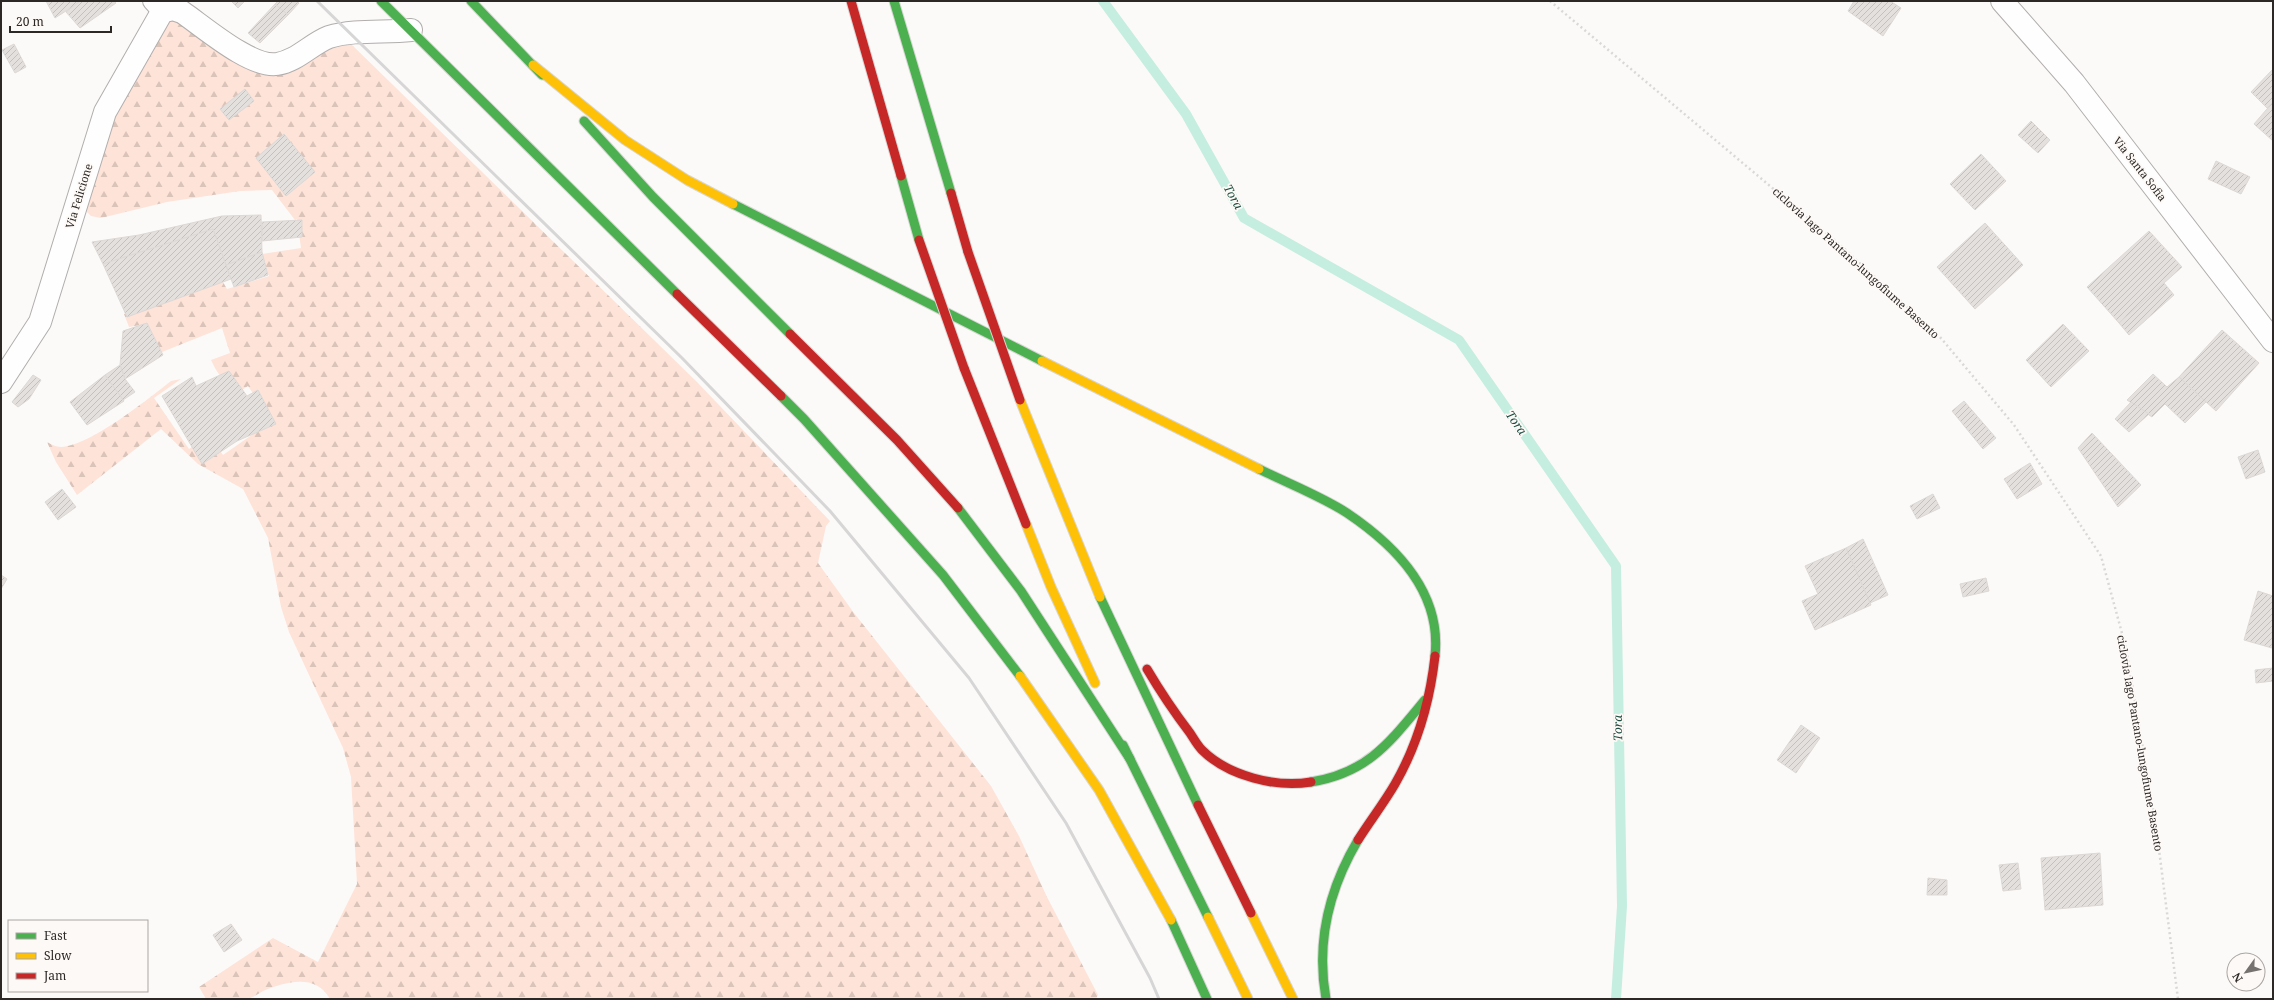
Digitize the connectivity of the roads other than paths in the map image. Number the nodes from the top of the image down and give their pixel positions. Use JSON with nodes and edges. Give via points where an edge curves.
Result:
{"nodes":[{"id":1,"x":381,"y":1,"type":"edge"},
{"id":2,"x":471,"y":1,"type":"edge"},
{"id":3,"x":851,"y":1,"type":"edge"},
{"id":4,"x":894,"y":1,"type":"edge"},
{"id":5,"x":2002,"y":1,"type":"edge"},
{"id":6,"x":157,"y":6,"type":"edge"},
{"id":7,"x":411,"y":30,"type":"junction"},
{"id":8,"x":533,"y":64,"type":"junction"},
{"id":9,"x":2273,"y":341,"type":"edge"},
{"id":10,"x":1,"y":382,"type":"edge"},
{"id":11,"x":1089,"y":574,"type":"junction"},
{"id":12,"x":1431,"y":693,"type":"junction"},
{"id":13,"x":1130,"y":759,"type":"junction"},
{"id":14,"x":1207,"y":999,"type":"edge"},
{"id":15,"x":1248,"y":999,"type":"edge"},
{"id":16,"x":1293,"y":999,"type":"edge"},
{"id":17,"x":1326,"y":999,"type":"edge"}],
"edges":[{"from":1,"to":7,"type":"main road"},
{"from":2,"to":8,"type":"main road"},
{"from":3,"to":13,"type":"main road","bridge":true,"via":[[919,240],[964,368],[1051,587]]},
{"from":4,"to":11,"type":"main road","bridge":true,"via":[[968,252],[1020,400]]},
{"from":5,"to":9,"type":"street","name":"Via Santa Sofia","via":[[2074,83]]},
{"from":6,"to":7,"type":"street","name":"Via Felicione","via":[[182,12],[242,55],[277,64],[296,57],[329,38],[350,33]]},
{"from":6,"to":10,"type":"street","name":"Via Felicione","via":[[105,112],[40,322]]},
{"from":7,"to":14,"type":"main road","via":[[804,419],[943,576],[1035,695],[1099,790],[1169,917]]},
{"from":8,"to":12,"type":"main road","via":[[625,140],[687,180],[892,287],[1346,512],[1384,540],[1418,578],[1434,614],[1436,663]]},
{"from":8,"to":13,"type":"main road","via":[[653,198],[897,440],[969,520],[1021,591]]},
{"from":11,"to":12,"type":"main road","via":[[1170,707],[1204,752],[1237,771],[1275,783],[1316,782],[1351,770],[1367,762],[1390,742]]},
{"from":11,"to":16,"type":"main road","via":[[1182,773]]},
{"from":12,"to":17,"type":"main road","via":[[1417,740],[1395,783],[1351,853],[1330,900],[1322,939],[1323,989]]},
{"from":13,"to":15,"type":"main road"}]}
